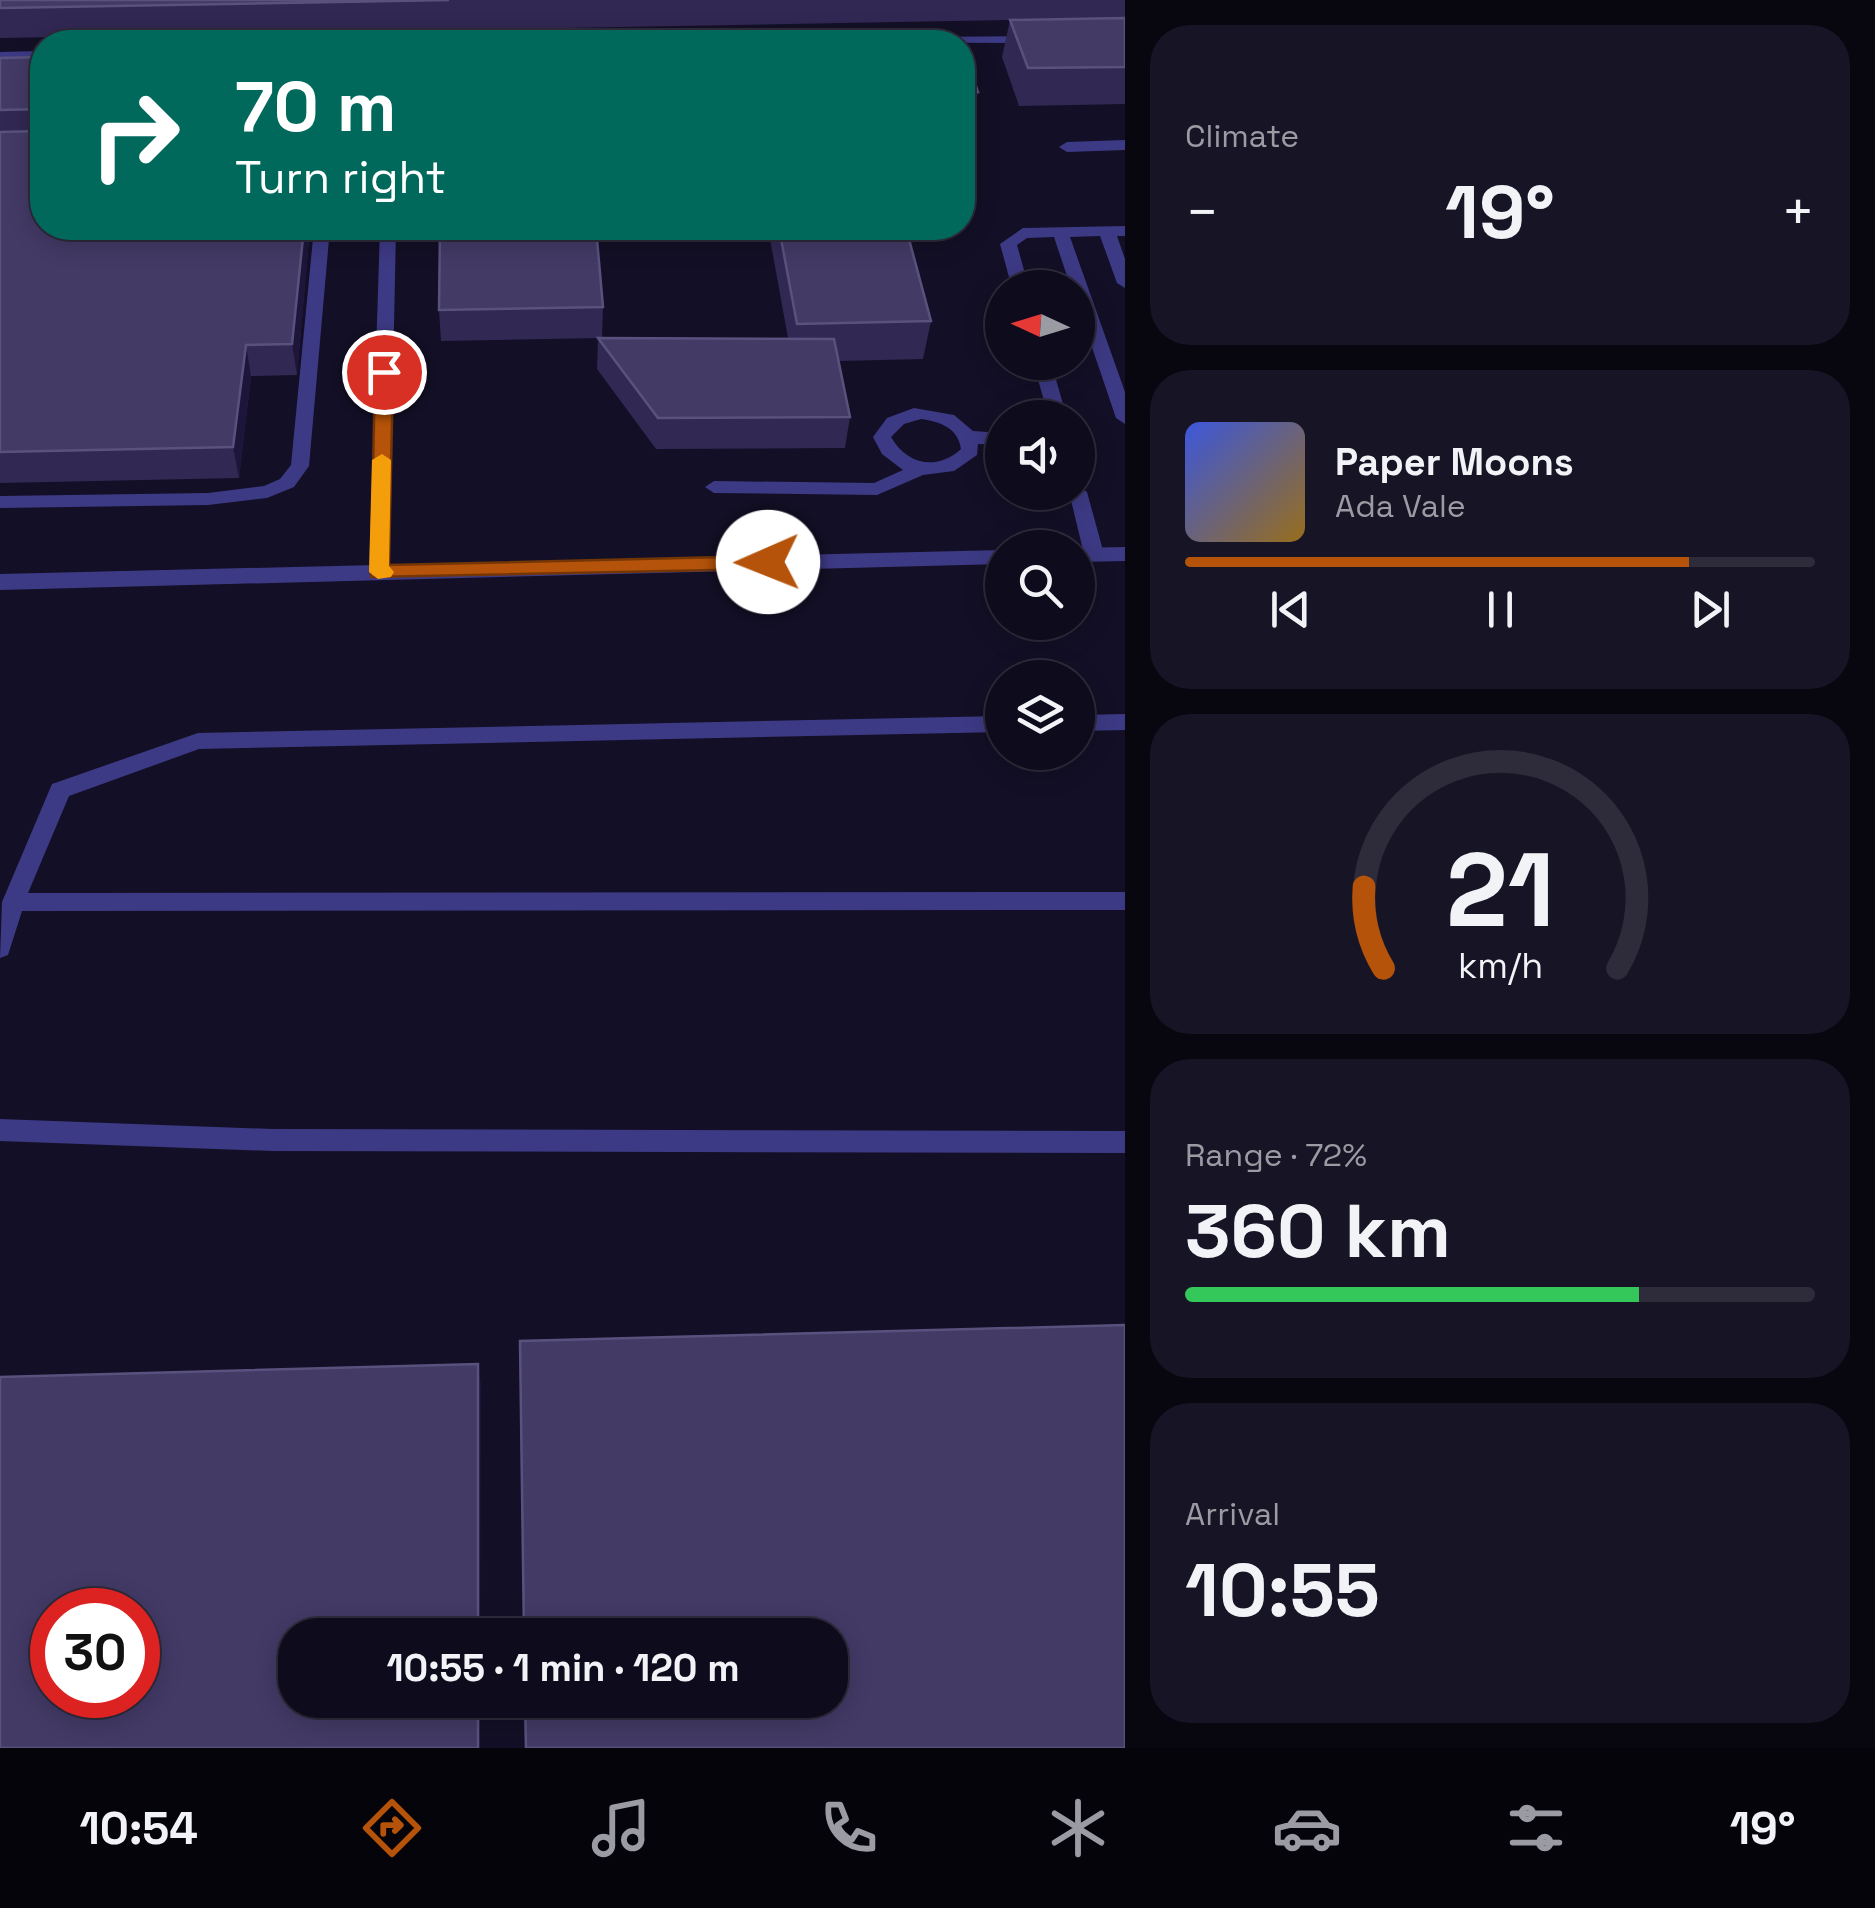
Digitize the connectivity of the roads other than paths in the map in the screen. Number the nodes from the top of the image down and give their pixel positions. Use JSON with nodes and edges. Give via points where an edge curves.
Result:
{"nodes":[{"id":1,"x":1046,"y":39,"type":"edge"},
{"id":2,"x":975,"y":40,"type":"edge"},
{"id":3,"x":30,"y":55,"type":"edge"},
{"id":4,"x":0,"y":56,"type":"edge"},
{"id":5,"x":1125,"y":145,"type":"edge"},
{"id":6,"x":1067,"y":147,"type":"dead end"},
{"id":7,"x":1116,"y":232,"type":"edge"},
{"id":8,"x":1060,"y":234,"type":"junction"},
{"id":9,"x":321,"y":240,"type":"edge"},
{"id":10,"x":388,"y":240,"type":"edge"},
{"id":11,"x":1016,"y":270,"type":"edge"},
{"id":12,"x":1125,"y":282,"type":"edge"},
{"id":13,"x":1125,"y":418,"type":"edge"},
{"id":14,"x":970,"y":438,"type":"junction"},
{"id":15,"x":985,"y":438,"type":"edge"},
{"id":16,"x":920,"y":470,"type":"junction"},
{"id":17,"x":714,"y":487,"type":"dead end"},
{"id":18,"x":0,"y":502,"type":"edge"},
{"id":19,"x":1125,"y":554,"type":"edge"},
{"id":20,"x":1095,"y":555,"type":"edge"},
{"id":21,"x":985,"y":557,"type":"edge"},
{"id":22,"x":378,"y":572,"type":"junction"},
{"id":23,"x":0,"y":582,"type":"edge"},
{"id":24,"x":1095,"y":722,"type":"edge"},
{"id":25,"x":1125,"y":722,"type":"edge"},
{"id":26,"x":985,"y":724,"type":"edge"},
{"id":27,"x":1125,"y":901,"type":"edge"},
{"id":28,"x":14,"y":902,"type":"junction"},
{"id":29,"x":0,"y":948,"type":"edge"},
{"id":30,"x":0,"y":1130,"type":"edge"},
{"id":31,"x":1125,"y":1142,"type":"edge"}],
"edges":[{"from":1,"to":2,"type":"lane"},
{"from":3,"to":4,"type":"lane"},
{"from":5,"to":6,"type":"lane"},
{"from":7,"to":8,"type":"lane"},
{"from":7,"to":12,"type":"lane"},
{"from":8,"to":11,"type":"lane","via":[[1022,233],[1008,244]]},
{"from":8,"to":13,"type":"lane"},
{"from":9,"to":18,"type":"lane","via":[[300,466],[286,483],[208,499]]},
{"from":10,"to":22,"type":"lane"},
{"from":14,"to":15,"type":"lane"},
{"from":14,"to":16,"type":"lane","via":[[960,463]]},
{"from":14,"to":16,"type":"lane","via":[[942,416],[902,416],[888,425],[882,438],[888,451]]},
{"from":16,"to":17,"type":"lane","via":[[877,489]]},
{"from":19,"to":20,"type":"street"},
{"from":21,"to":22,"type":"street"},
{"from":22,"to":23,"type":"street"},
{"from":24,"to":25,"type":"lane"},
{"from":26,"to":28,"type":"lane","via":[[198,740],[60,790]]},
{"from":27,"to":28,"type":"lane"},
{"from":28,"to":29,"type":"lane"},
{"from":30,"to":31,"type":"lane","via":[[273,1140]]}]}
